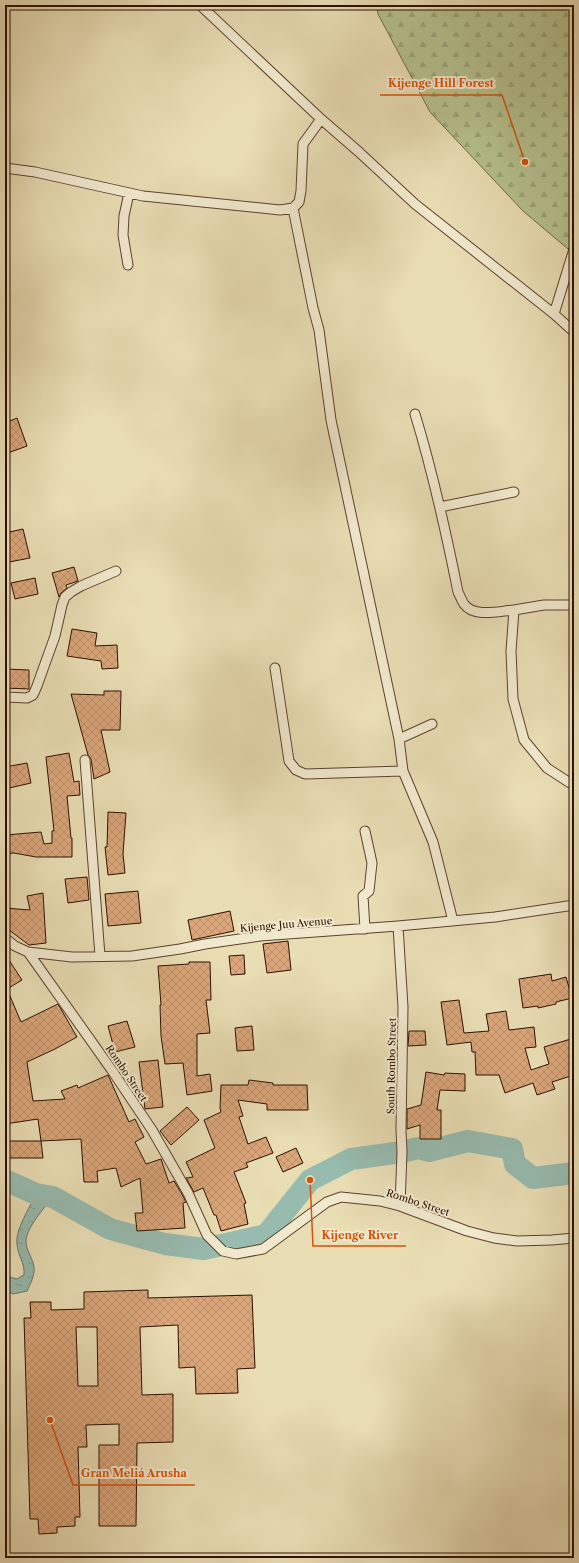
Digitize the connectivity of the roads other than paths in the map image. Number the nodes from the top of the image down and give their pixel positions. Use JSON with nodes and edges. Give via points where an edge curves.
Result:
{"nodes":[{"id":1,"x":200,"y":5,"type":"edge"},
{"id":2,"x":321,"y":119,"type":"junction"},
{"id":3,"x":5,"y":168,"type":"edge"},
{"id":4,"x":129,"y":193,"type":"junction"},
{"id":5,"x":293,"y":208,"type":"junction"},
{"id":6,"x":574,"y":249,"type":"edge"},
{"id":7,"x":128,"y":264,"type":"dead end"},
{"id":8,"x":554,"y":314,"type":"junction"},
{"id":9,"x":574,"y":332,"type":"edge"},
{"id":10,"x":415,"y":414,"type":"dead end"},
{"id":11,"x":514,"y":492,"type":"dead end"},
{"id":12,"x":440,"y":507,"type":"junction"},
{"id":13,"x":116,"y":571,"type":"dead end"},
{"id":14,"x":574,"y":605,"type":"edge"},
{"id":15,"x":514,"y":610,"type":"junction"},
{"id":16,"x":275,"y":668,"type":"dead end"},
{"id":17,"x":5,"y":697,"type":"edge"},
{"id":18,"x":432,"y":724,"type":"dead end"},
{"id":19,"x":399,"y":739,"type":"junction"},
{"id":20,"x":85,"y":760,"type":"dead end"},
{"id":21,"x":403,"y":771,"type":"junction"},
{"id":22,"x":574,"y":784,"type":"edge"},
{"id":23,"x":365,"y":831,"type":"dead end"},
{"id":24,"x":574,"y":905,"type":"edge"},
{"id":25,"x":453,"y":920,"type":"junction"},
{"id":26,"x":398,"y":926,"type":"junction"},
{"id":27,"x":365,"y":929,"type":"junction"},
{"id":28,"x":5,"y":938,"type":"edge"},
{"id":29,"x":28,"y":952,"type":"junction"},
{"id":30,"x":100,"y":956,"type":"junction"},
{"id":31,"x":400,"y":1206,"type":"junction"},
{"id":32,"x":574,"y":1238,"type":"edge"}],
"edges":[{"from":1,"to":2,"type":"street"},
{"from":2,"to":5,"type":"street","via":[[303,144],[301,191],[299,202]]},
{"from":2,"to":8,"type":"street","via":[[415,204]]},
{"from":3,"to":4,"type":"street","via":[[35,172]]},
{"from":4,"to":5,"type":"street","via":[[280,210]]},
{"from":4,"to":7,"type":"street","via":[[124,216]]},
{"from":5,"to":19,"type":"street","via":[[319,330],[331,420]]},
{"from":6,"to":8,"type":"street"},
{"from":8,"to":9,"type":"street"},
{"from":10,"to":12,"type":"street"},
{"from":11,"to":12,"type":"street"},
{"from":12,"to":15,"type":"street","via":[[458,592],[465,605],[474,611],[485,613]]},
{"from":13,"to":17,"type":"street","via":[[81,586],[65,597],[55,636],[33,695],[27,698]]},
{"from":14,"to":15,"type":"street","via":[[544,605]]},
{"from":15,"to":22,"type":"street","via":[[511,651],[513,699],[524,740],[547,768]]},
{"from":16,"to":21,"type":"street","via":[[290,761],[296,770],[305,774]]},
{"from":18,"to":19,"type":"street"},
{"from":19,"to":21,"type":"street"},
{"from":20,"to":30,"type":"street"},
{"from":21,"to":25,"type":"street","via":[[433,842]]},
{"from":23,"to":27,"type":"street","via":[[372,863],[369,891],[363,896]]},
{"from":24,"to":25,"type":"street","name":"Kijenge Juu Avenue","via":[[495,917]]},
{"from":25,"to":26,"type":"street","name":"Kijenge Juu Avenue"},
{"from":26,"to":27,"type":"street","name":"Kijenge Juu Avenue"},
{"from":26,"to":31,"type":"street","name":"South Rombo Street","via":[[403,1007]]},
{"from":27,"to":30,"type":"street","name":"Kijenge Juu Avenue","via":[[260,936],[132,956]]},
{"from":28,"to":29,"type":"street","name":"Kijenge Juu Avenue"},
{"from":29,"to":30,"type":"street","name":"Kijenge Juu Avenue","via":[[72,957]]},
{"from":29,"to":31,"type":"street","name":"Rombo Street","via":[[152,1130],[188,1193],[207,1235],[222,1251],[236,1254],[263,1249],[327,1202],[341,1197]]},
{"from":31,"to":32,"type":"street","name":"Rombo Street","via":[[467,1231],[494,1238],[517,1241]]}]}
